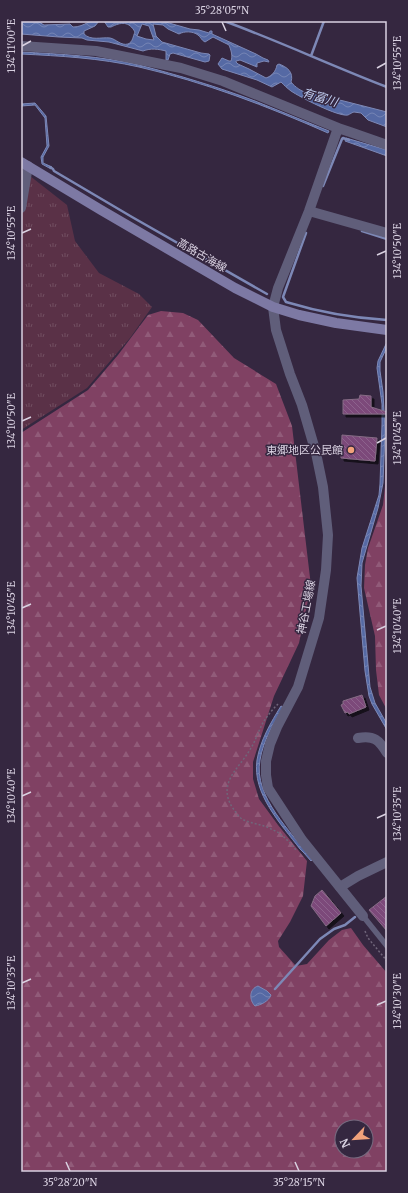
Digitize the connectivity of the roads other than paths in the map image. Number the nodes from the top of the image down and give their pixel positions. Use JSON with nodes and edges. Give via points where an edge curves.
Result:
{"nodes":[{"id":1,"x":21,"y":46,"type":"edge"},
{"id":2,"x":338,"y":128,"type":"junction"},
{"id":3,"x":387,"y":145,"type":"edge"},
{"id":4,"x":24,"y":164,"type":"edge"},
{"id":5,"x":22,"y":190,"type":"edge"},
{"id":6,"x":21,"y":208,"type":"edge"},
{"id":7,"x":309,"y":211,"type":"junction"},
{"id":8,"x":387,"y":233,"type":"edge"},
{"id":9,"x":273,"y":307,"type":"junction"},
{"id":10,"x":387,"y":330,"type":"edge"},
{"id":11,"x":358,"y":738,"type":"dead end"},
{"id":12,"x":387,"y":753,"type":"edge"},
{"id":13,"x":387,"y":862,"type":"edge"},
{"id":14,"x":340,"y":887,"type":"junction"},
{"id":15,"x":363,"y":916,"type":"joint"},
{"id":16,"x":387,"y":946,"type":"edge"}],
"edges":[{"from":1,"to":2,"type":"street","via":[[96,51],[181,68],[223,81]]},
{"from":2,"to":3,"type":"street"},
{"from":2,"to":7,"type":"street"},
{"from":4,"to":5,"type":"street"},
{"from":4,"to":9,"type":"main road","name":"高路古海線"},
{"from":5,"to":6,"type":"street"},
{"from":7,"to":8,"type":"street"},
{"from":7,"to":9,"type":"street"},
{"from":9,"to":10,"type":"main road","name":"高路古海線","via":[[336,323]]},
{"from":9,"to":14,"type":"street","name":"神谷工場線","via":[[278,336],[316,453],[323,487],[328,535],[319,618],[298,687],[270,744],[266,775],[268,788],[302,840]]},
{"from":11,"to":12,"type":"street","via":[[373,738],[382,744]]},
{"from":13,"to":14,"type":"street"},
{"from":14,"to":15,"type":"street","name":"神谷工場線"},
{"from":15,"to":16,"type":"lane"}]}
